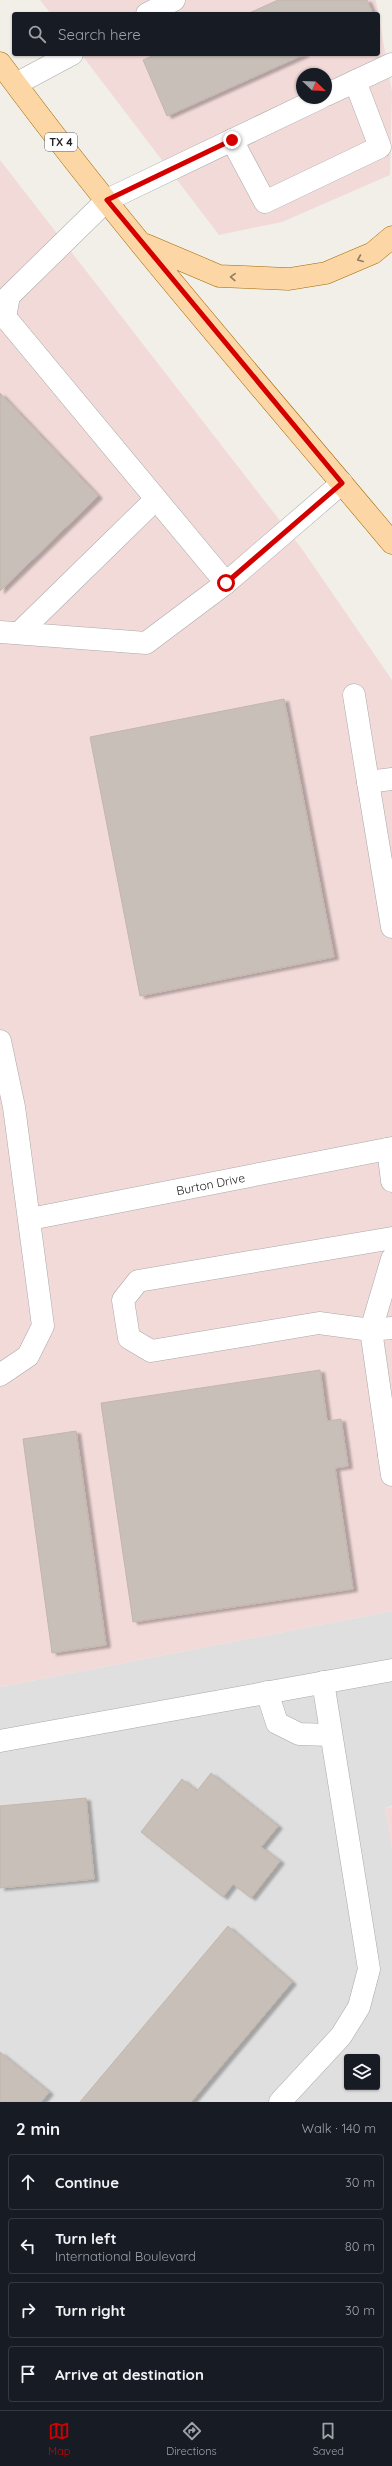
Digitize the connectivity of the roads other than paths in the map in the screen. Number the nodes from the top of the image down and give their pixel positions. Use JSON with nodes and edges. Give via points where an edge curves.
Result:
{"nodes":[{"id":1,"x":174,"y":0,"type":"edge"},
{"id":2,"x":151,"y":12,"type":"edge"},
{"id":3,"x":68,"y":56,"type":"edge"},
{"id":4,"x":0,"y":63,"type":"edge"},
{"id":5,"x":392,"y":64,"type":"edge"},
{"id":6,"x":355,"y":81,"type":"junction"},
{"id":7,"x":16,"y":84,"type":"junction"},
{"id":8,"x":332,"y":92,"type":"edge"},
{"id":9,"x":307,"y":104,"type":"edge"},
{"id":10,"x":232,"y":140,"type":"junction"},
{"id":11,"x":107,"y":200,"type":"junction"},
{"id":12,"x":392,"y":237,"type":"edge"},
{"id":13,"x":142,"y":243,"type":"junction"},
{"id":14,"x":4,"y":325,"type":"edge"},
{"id":15,"x":342,"y":483,"type":"junction"},
{"id":16,"x":156,"y":499,"type":"junction"},
{"id":17,"x":392,"y":543,"type":"edge"},
{"id":18,"x":226,"y":583,"type":"junction"},
{"id":19,"x":10,"y":633,"type":"edge"},
{"id":20,"x":354,"y":695,"type":"dead end"},
{"id":21,"x":392,"y":779,"type":"edge"},
{"id":22,"x":368,"y":782,"type":"junction"},
{"id":23,"x":392,"y":927,"type":"edge"},
{"id":24,"x":0,"y":1041,"type":"edge"},
{"id":25,"x":390,"y":1148,"type":"edge"},
{"id":26,"x":392,"y":1181,"type":"edge"},
{"id":27,"x":30,"y":1219,"type":"junction"},
{"id":28,"x":392,"y":1238,"type":"edge"},
{"id":29,"x":392,"y":1259,"type":"edge"},
{"id":30,"x":392,"y":1328,"type":"edge"},
{"id":31,"x":371,"y":1330,"type":"junction"},
{"id":32,"x":0,"y":1375,"type":"edge"},
{"id":33,"x":391,"y":1461,"type":"edge"},
{"id":34,"x":392,"y":1670,"type":"edge"},
{"id":35,"x":323,"y":1682,"type":"junction"},
{"id":36,"x":267,"y":1692,"type":"junction"},
{"id":37,"x":331,"y":1735,"type":"junction"},
{"id":38,"x":0,"y":1741,"type":"edge"},
{"id":39,"x":280,"y":2102,"type":"edge"}],
"edges":[{"from":1,"to":2,"type":"street"},
{"from":3,"to":7,"type":"street"},
{"from":4,"to":7,"type":"main road","number":"TX 4"},
{"from":5,"to":6,"type":"street"},
{"from":6,"to":8,"type":"street"},
{"from":6,"to":10,"type":"street","via":[[380,147],[272,199],[265,202]]},
{"from":7,"to":11,"type":"main road","number":"TX 4"},
{"from":9,"to":10,"type":"street"},
{"from":10,"to":11,"type":"street"},
{"from":11,"to":13,"type":"main road","number":"TX 4"},
{"from":11,"to":14,"type":"street","via":[[8,296]]},
{"from":12,"to":13,"type":"main road","one_way":true,"via":[[373,253],[326,273],[289,279],[219,276]]},
{"from":13,"to":15,"type":"main road","number":"TX 4"},
{"from":14,"to":16,"type":"street"},
{"from":15,"to":17,"type":"main road","number":"TX 4"},
{"from":15,"to":18,"type":"street"},
{"from":16,"to":18,"type":"street"},
{"from":16,"to":19,"type":"street"},
{"from":18,"to":19,"type":"street","via":[[146,643]]},
{"from":20,"to":22,"type":"street"},
{"from":21,"to":22,"type":"street"},
{"from":22,"to":23,"type":"street"},
{"from":24,"to":27,"type":"street","via":[[14,1107]]},
{"from":25,"to":26,"type":"street"},
{"from":25,"to":27,"type":"street","name":"Burton Drive"},
{"from":27,"to":32,"type":"street","via":[[43,1326],[28,1356]]},
{"from":28,"to":31,"type":"street","via":[[138,1281],[123,1300],[129,1338],[151,1351],[319,1323]]},
{"from":29,"to":31,"type":"street"},
{"from":30,"to":31,"type":"street"},
{"from":31,"to":33,"type":"street"},
{"from":34,"to":35,"type":"street"},
{"from":35,"to":36,"type":"street"},
{"from":35,"to":37,"type":"street"},
{"from":36,"to":37,"type":"street","via":[[277,1723],[299,1734]]},
{"from":36,"to":38,"type":"street"},
{"from":37,"to":39,"type":"street","via":[[370,1969],[359,2007],[341,2036]]}]}
